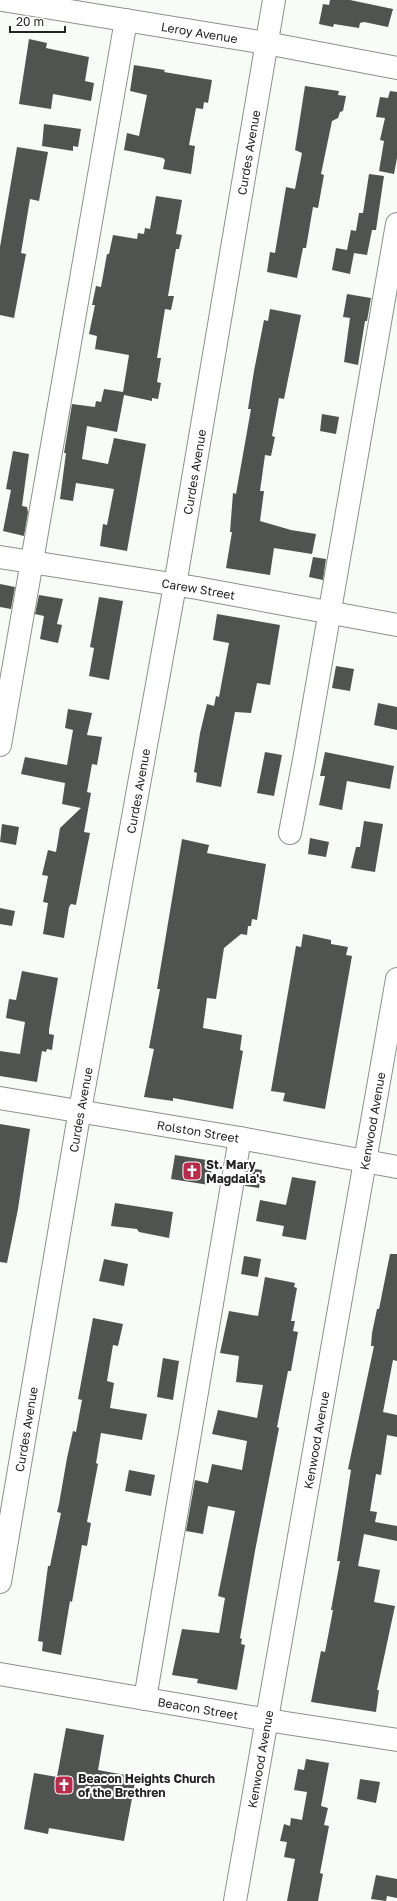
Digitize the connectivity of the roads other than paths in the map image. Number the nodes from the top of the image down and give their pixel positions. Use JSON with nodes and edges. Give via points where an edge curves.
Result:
{"nodes":[{"id":1,"x":2,"y":0,"type":"edge"},
{"id":2,"x":274,"y":0,"type":"edge"},
{"id":3,"x":126,"y":20,"type":"junction"},
{"id":4,"x":266,"y":43,"type":"junction"},
{"id":5,"x":397,"y":68,"type":"edge"},
{"id":6,"x":397,"y":224,"type":"edge"},
{"id":7,"x":0,"y":557,"type":"edge"},
{"id":8,"x":32,"y":562,"type":"junction"},
{"id":9,"x":175,"y":585,"type":"junction"},
{"id":10,"x":330,"y":613,"type":"junction"},
{"id":11,"x":397,"y":625,"type":"edge"},
{"id":12,"x":0,"y":745,"type":"edge"},
{"id":13,"x":290,"y":833,"type":"dead end"},
{"id":14,"x":397,"y":979,"type":"edge"},
{"id":15,"x":0,"y":1098,"type":"edge"},
{"id":16,"x":80,"y":1112,"type":"junction"},
{"id":17,"x":240,"y":1138,"type":"junction"},
{"id":18,"x":364,"y":1161,"type":"junction"},
{"id":19,"x":397,"y":1167,"type":"edge"},
{"id":20,"x":0,"y":1582,"type":"edge"},
{"id":21,"x":0,"y":1674,"type":"edge"},
{"id":22,"x":144,"y":1700,"type":"junction"},
{"id":23,"x":268,"y":1720,"type":"junction"},
{"id":24,"x":396,"y":1735,"type":"edge"},
{"id":25,"x":236,"y":1901,"type":"edge"}],
"edges":[{"from":1,"to":3,"type":"street","name":"Leroy Avenue"},
{"from":2,"to":4,"type":"street","name":"Curdes Avenue"},
{"from":3,"to":4,"type":"street","name":"Leroy Avenue"},
{"from":3,"to":8,"type":"street"},
{"from":4,"to":5,"type":"street","name":"Leroy Avenue"},
{"from":4,"to":9,"type":"street","name":"Curdes Avenue"},
{"from":6,"to":10,"type":"street"},
{"from":7,"to":8,"type":"street","name":"Carew Street"},
{"from":8,"to":9,"type":"street","name":"Carew Street"},
{"from":8,"to":12,"type":"street"},
{"from":9,"to":10,"type":"street","name":"Carew Street"},
{"from":9,"to":16,"type":"street","name":"Curdes Avenue"},
{"from":10,"to":11,"type":"street","name":"Carew Street"},
{"from":10,"to":13,"type":"street"},
{"from":14,"to":18,"type":"street","name":"Kenwood Avenue"},
{"from":15,"to":16,"type":"street","name":"Rolston Street"},
{"from":16,"to":17,"type":"street","name":"Rolston Street"},
{"from":16,"to":20,"type":"street","name":"Curdes Avenue"},
{"from":17,"to":18,"type":"street","name":"Rolston Street"},
{"from":17,"to":22,"type":"street"},
{"from":18,"to":19,"type":"street","name":"Rolston Street"},
{"from":18,"to":23,"type":"street","name":"Kenwood Avenue"},
{"from":21,"to":22,"type":"street","name":"Beacon Street"},
{"from":22,"to":23,"type":"street","name":"Beacon Street"},
{"from":23,"to":24,"type":"street","name":"Beacon Street"},
{"from":23,"to":25,"type":"street","name":"Kenwood Avenue"}]}
